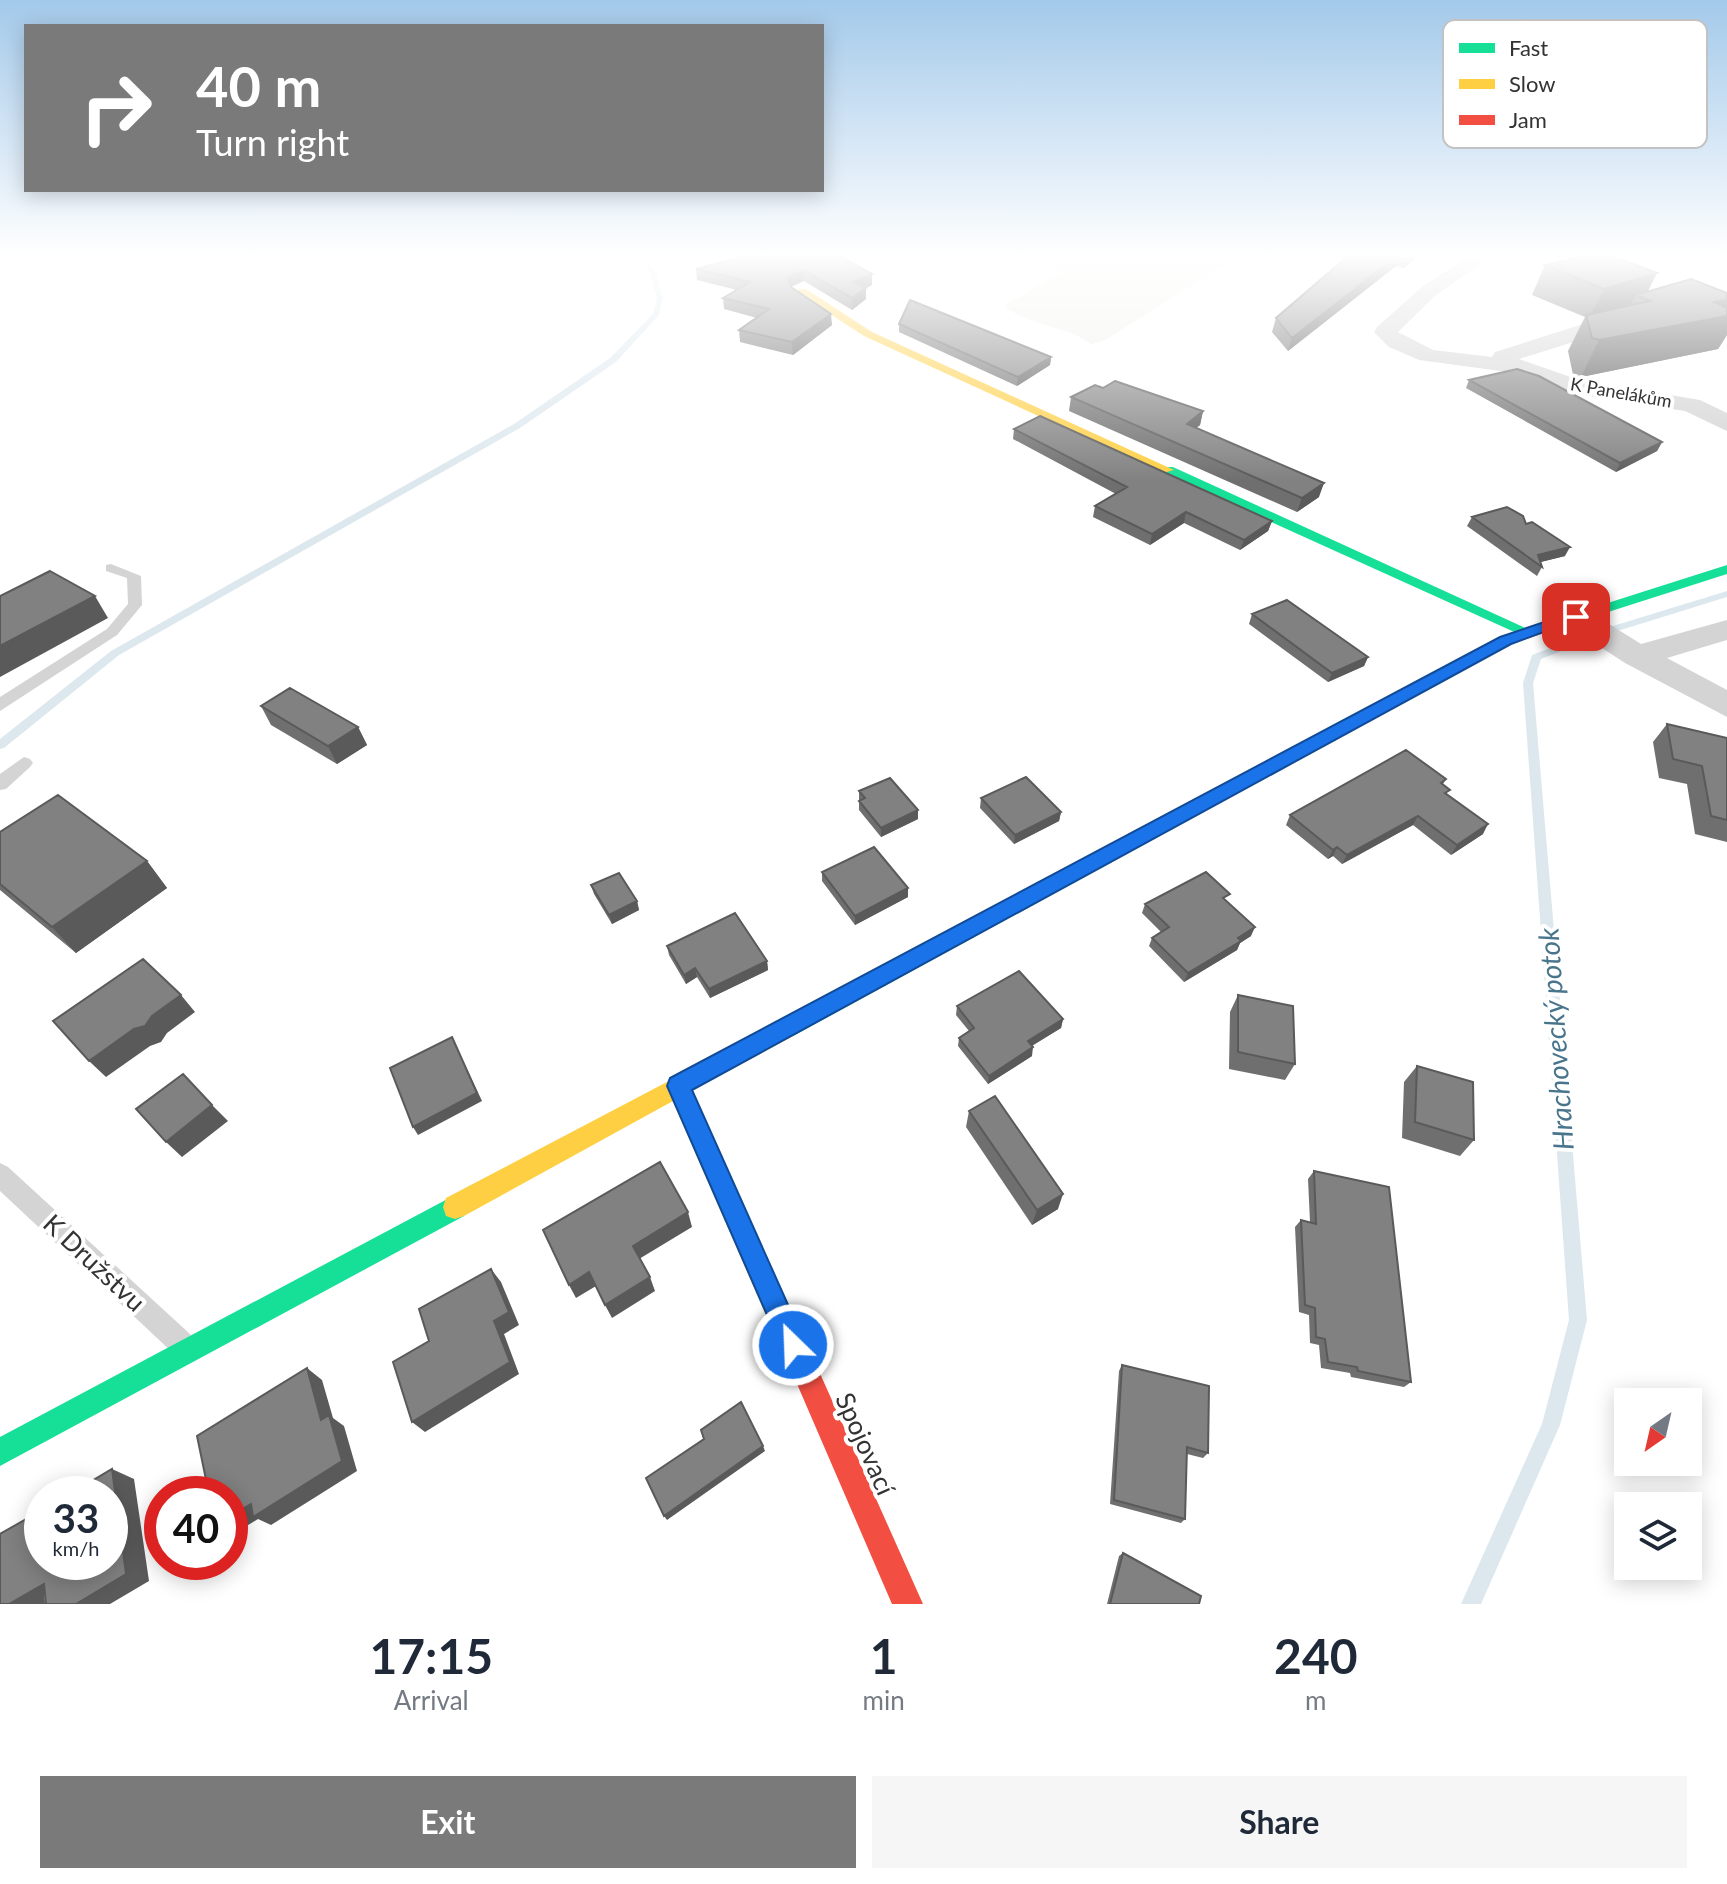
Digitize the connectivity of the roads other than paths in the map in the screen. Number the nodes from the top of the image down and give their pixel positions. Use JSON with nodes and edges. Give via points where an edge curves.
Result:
{"nodes":[{"id":1,"x":865,"y":332,"type":"edge"},
{"id":2,"x":1385,"y":332,"type":"edge"},
{"id":3,"x":1582,"y":332,"type":"edge"},
{"id":4,"x":1511,"y":365,"type":"junction"},
{"id":5,"x":1727,"y":423,"type":"edge"},
{"id":6,"x":111,"y":568,"type":"dead end"},
{"id":7,"x":1727,"y":569,"type":"edge"},
{"id":8,"x":1727,"y":630,"type":"edge"},
{"id":9,"x":1526,"y":632,"type":"junction"},
{"id":10,"x":1605,"y":635,"type":"junction"},
{"id":11,"x":0,"y":705,"type":"edge"},
{"id":12,"x":1727,"y":705,"type":"edge"},
{"id":13,"x":24,"y":763,"type":"dead end"},
{"id":14,"x":0,"y":784,"type":"edge"},
{"id":15,"x":678,"y":1086,"type":"junction"},
{"id":16,"x":0,"y":1175,"type":"edge"},
{"id":17,"x":189,"y":1350,"type":"junction"},
{"id":18,"x":0,"y":1452,"type":"edge"},
{"id":19,"x":908,"y":1604,"type":"edge"}],
"edges":[{"from":1,"to":9,"type":"street"},
{"from":2,"to":4,"type":"street","name":"K Panelákům","via":[[1399,347]]},
{"from":3,"to":4,"type":"street","via":[[1503,357]]},
{"from":4,"to":5,"type":"street","name":"K Panelákům","via":[[1575,387],[1691,405]]},
{"from":6,"to":11,"type":"lane","via":[[134,576],[135,605],[112,632]]},
{"from":7,"to":10,"type":"street"},
{"from":8,"to":10,"type":"street"},
{"from":9,"to":10,"type":"street"},
{"from":9,"to":15,"type":"street"},
{"from":10,"to":12,"type":"street"},
{"from":13,"to":14,"type":"lane"},
{"from":15,"to":17,"type":"street"},
{"from":15,"to":19,"type":"street","name":"Spojovací"},
{"from":16,"to":17,"type":"lane","name":"K Družstvu"},
{"from":17,"to":18,"type":"street"}]}
